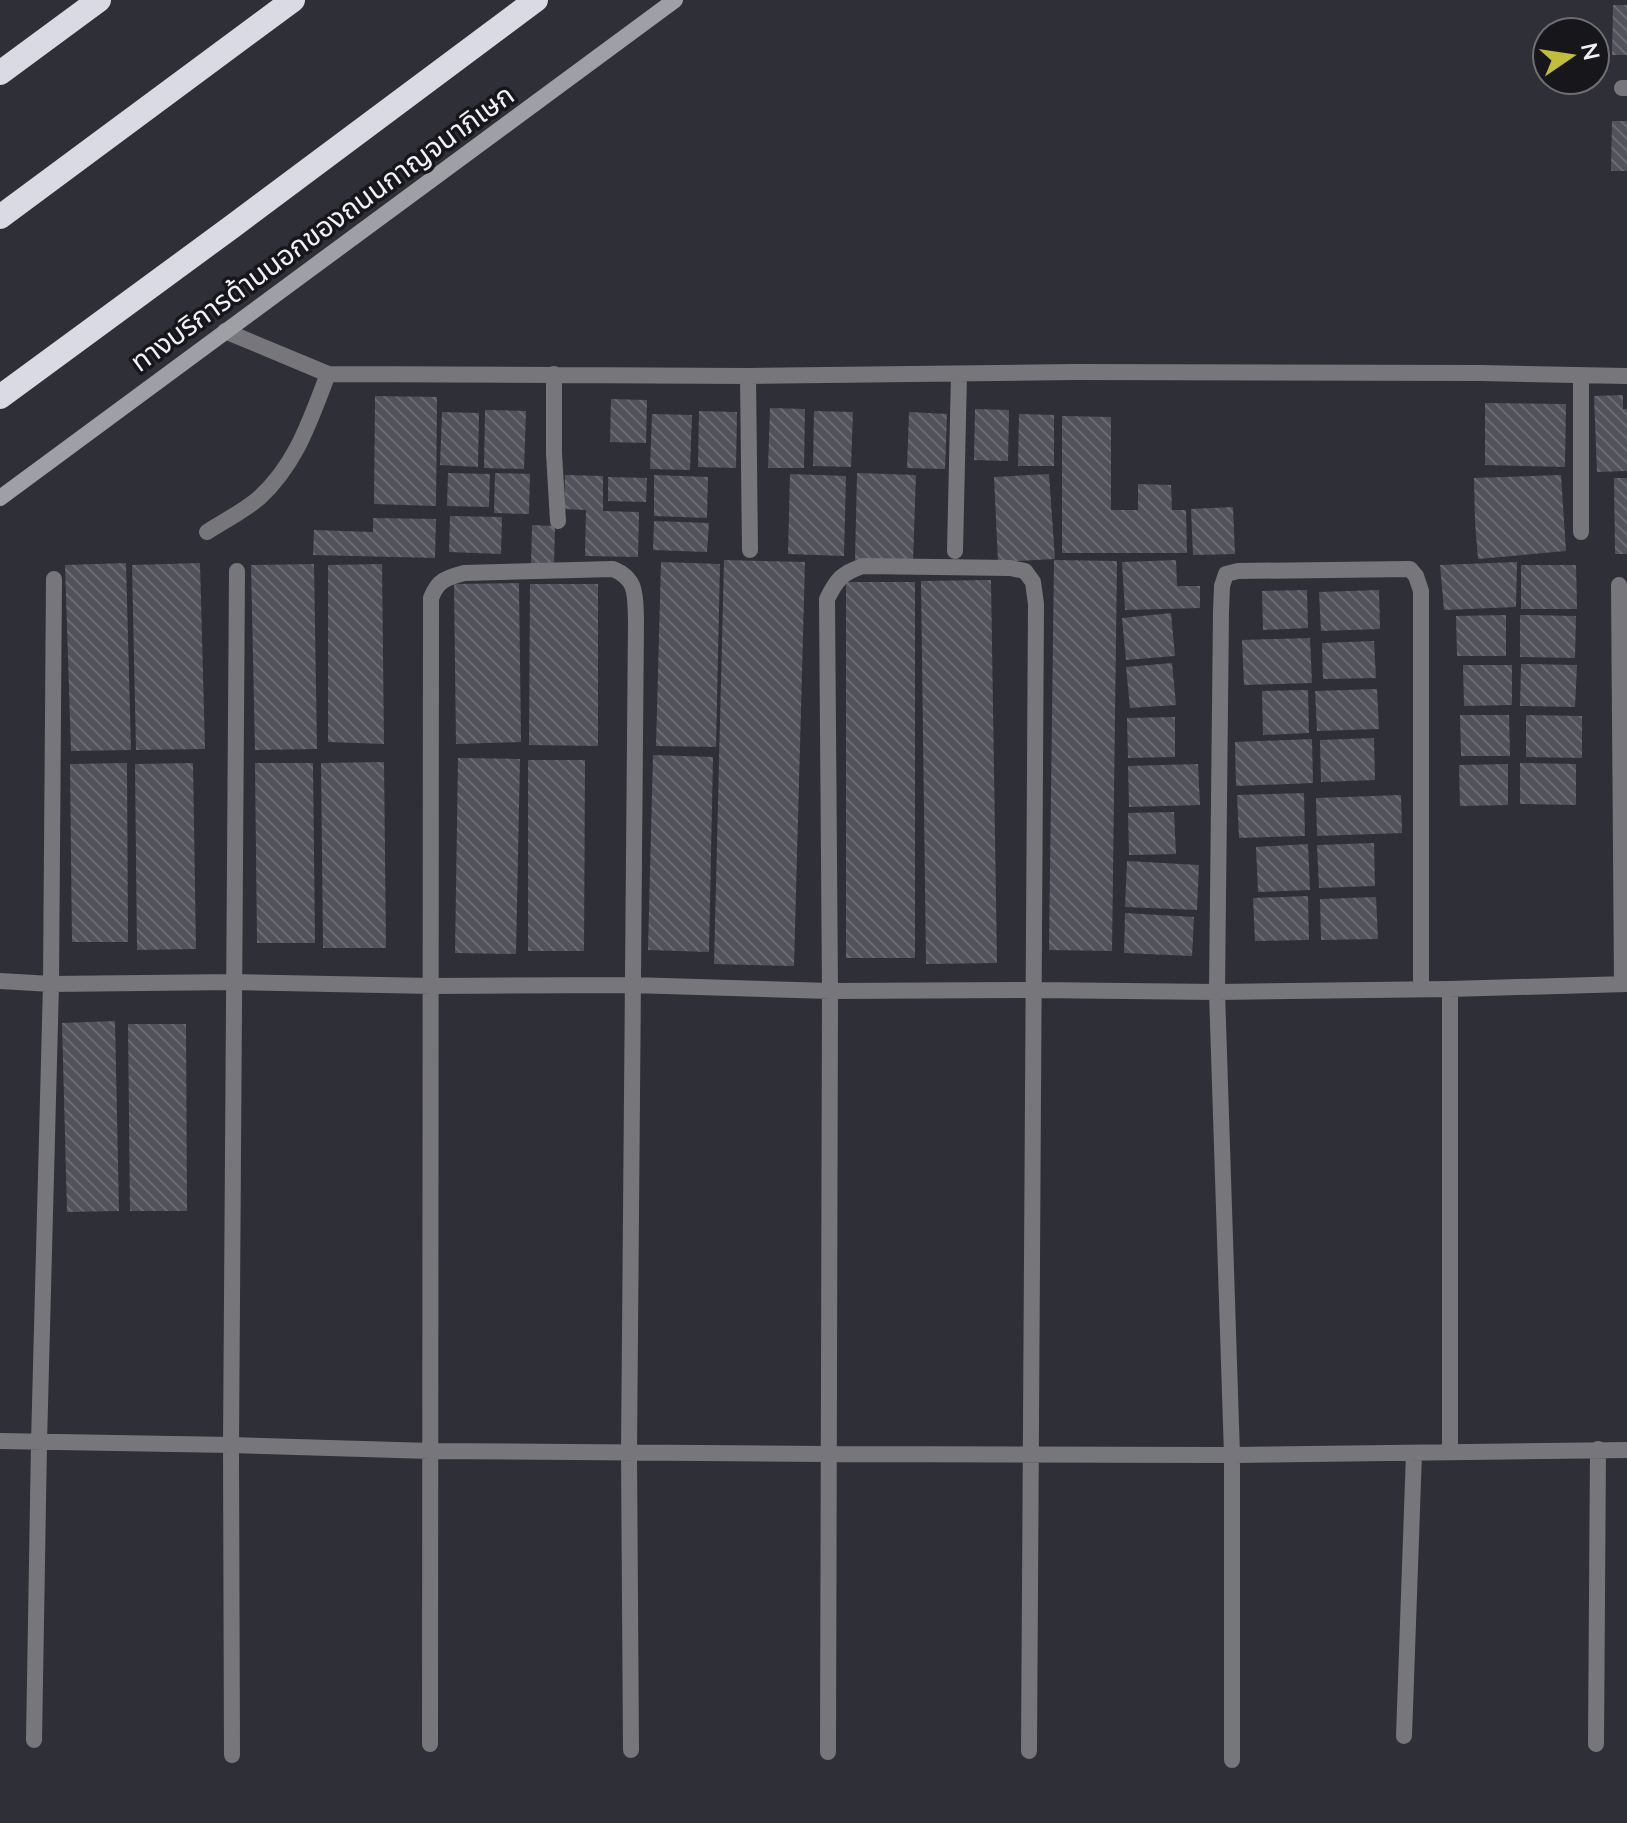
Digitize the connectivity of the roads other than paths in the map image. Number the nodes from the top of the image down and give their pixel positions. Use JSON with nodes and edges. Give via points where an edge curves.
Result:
{"nodes":[{"id":1,"x":99,"y":0,"type":"edge"},
{"id":2,"x":293,"y":0,"type":"edge"},
{"id":3,"x":536,"y":0,"type":"edge"},
{"id":4,"x":675,"y":0,"type":"edge"},
{"id":5,"x":0,"y":73,"type":"edge"},
{"id":6,"x":0,"y":217,"type":"edge"},
{"id":7,"x":225,"y":331,"type":"junction"},
{"id":8,"x":328,"y":374,"type":"junction"},
{"id":9,"x":554,"y":374,"type":"junction"},
{"id":10,"x":959,"y":374,"type":"junction"},
{"id":11,"x":748,"y":376,"type":"junction"},
{"id":12,"x":1627,"y":376,"type":"edge"},
{"id":13,"x":1581,"y":377,"type":"junction"},
{"id":14,"x":0,"y":397,"type":"edge"},
{"id":15,"x":0,"y":498,"type":"edge"},
{"id":16,"x":558,"y":521,"type":"dead end"},
{"id":17,"x":207,"y":532,"type":"dead end"},
{"id":18,"x":1581,"y":532,"type":"dead end"},
{"id":19,"x":750,"y":550,"type":"dead end"},
{"id":20,"x":955,"y":551,"type":"dead end"},
{"id":21,"x":237,"y":571,"type":"dead end"},
{"id":22,"x":54,"y":579,"type":"dead end"},
{"id":23,"x":1619,"y":585,"type":"dead end"},
{"id":24,"x":0,"y":981,"type":"edge"},
{"id":25,"x":235,"y":982,"type":"junction"},
{"id":26,"x":51,"y":984,"type":"junction"},
{"id":27,"x":1624,"y":984,"type":"edge"},
{"id":28,"x":632,"y":985,"type":"junction"},
{"id":29,"x":432,"y":986,"type":"junction"},
{"id":30,"x":1421,"y":988,"type":"junction"},
{"id":31,"x":1450,"y":989,"type":"junction"},
{"id":32,"x":1035,"y":990,"type":"junction"},
{"id":33,"x":830,"y":991,"type":"junction"},
{"id":34,"x":1217,"y":992,"type":"junction"},
{"id":35,"x":0,"y":1441,"type":"edge"},
{"id":36,"x":39,"y":1443,"type":"junction"},
{"id":37,"x":231,"y":1445,"type":"junction"},
{"id":38,"x":1598,"y":1449,"type":"junction"},
{"id":39,"x":1627,"y":1450,"type":"edge"},
{"id":40,"x":430,"y":1451,"type":"junction"},
{"id":41,"x":1450,"y":1451,"type":"junction"},
{"id":42,"x":629,"y":1452,"type":"junction"},
{"id":43,"x":1414,"y":1453,"type":"junction"},
{"id":44,"x":828,"y":1454,"type":"junction"},
{"id":45,"x":1033,"y":1455,"type":"junction"},
{"id":46,"x":1232,"y":1455,"type":"junction"},
{"id":47,"x":1404,"y":1736,"type":"dead end"},
{"id":48,"x":34,"y":1740,"type":"dead end"},
{"id":49,"x":430,"y":1744,"type":"dead end"},
{"id":50,"x":1596,"y":1744,"type":"dead end"},
{"id":51,"x":631,"y":1750,"type":"dead end"},
{"id":52,"x":1029,"y":1751,"type":"dead end"},
{"id":53,"x":828,"y":1752,"type":"dead end"},
{"id":54,"x":232,"y":1755,"type":"dead end"},
{"id":55,"x":1232,"y":1760,"type":"dead end"}],
"edges":[{"from":1,"to":5,"type":"highway"},
{"from":2,"to":6,"type":"highway"},
{"from":3,"to":14,"type":"highway"},
{"from":4,"to":7,"type":"main road","name":"ทางบริการด้านนอกของถนนกาญจนาภิเษก"},
{"from":7,"to":8,"type":"street"},
{"from":7,"to":15,"type":"main road","name":"ทางบริการด้านนอกของถนนกาญจนาภิเษก"},
{"from":8,"to":9,"type":"street"},
{"from":8,"to":17,"type":"street","via":[[300,445],[274,482],[257,500]]},
{"from":9,"to":11,"type":"street"},
{"from":9,"to":16,"type":"street"},
{"from":10,"to":11,"type":"street"},
{"from":10,"to":13,"type":"street"},
{"from":10,"to":20,"type":"street"},
{"from":11,"to":19,"type":"street"},
{"from":12,"to":13,"type":"street"},
{"from":13,"to":18,"type":"street"},
{"from":21,"to":25,"type":"street"},
{"from":22,"to":26,"type":"street"},
{"from":23,"to":27,"type":"street"},
{"from":24,"to":26,"type":"street"},
{"from":25,"to":26,"type":"street"},
{"from":25,"to":29,"type":"street"},
{"from":25,"to":37,"type":"street"},
{"from":26,"to":36,"type":"street"},
{"from":27,"to":31,"type":"street"},
{"from":28,"to":29,"type":"street"},
{"from":28,"to":29,"type":"street","via":[[635,598],[624,573],[613,569],[464,573],[435,587]]},
{"from":28,"to":33,"type":"street"},
{"from":28,"to":42,"type":"street"},
{"from":29,"to":40,"type":"street"},
{"from":30,"to":31,"type":"street"},
{"from":30,"to":34,"type":"street"},
{"from":30,"to":34,"type":"street","via":[[1421,591],[1416,576],[1410,569],[1238,571],[1226,574],[1222,586]]},
{"from":31,"to":41,"type":"street"},
{"from":32,"to":33,"type":"street"},
{"from":32,"to":33,"type":"street","via":[[1033,582],[1025,571],[1010,568],[863,566],[846,572],[827,599]]},
{"from":32,"to":34,"type":"street"},
{"from":32,"to":45,"type":"street"},
{"from":33,"to":44,"type":"street"},
{"from":34,"to":46,"type":"street"},
{"from":35,"to":36,"type":"street"},
{"from":36,"to":37,"type":"street"},
{"from":36,"to":48,"type":"street"},
{"from":37,"to":40,"type":"street"},
{"from":37,"to":54,"type":"street"},
{"from":38,"to":39,"type":"street"},
{"from":38,"to":41,"type":"street"},
{"from":38,"to":50,"type":"street"},
{"from":40,"to":42,"type":"street"},
{"from":40,"to":49,"type":"street"},
{"from":41,"to":43,"type":"street"},
{"from":42,"to":44,"type":"street"},
{"from":42,"to":51,"type":"street"},
{"from":43,"to":46,"type":"street"},
{"from":43,"to":47,"type":"street"},
{"from":44,"to":45,"type":"street"},
{"from":44,"to":53,"type":"street"},
{"from":45,"to":46,"type":"street"},
{"from":45,"to":52,"type":"street"},
{"from":46,"to":55,"type":"street"}]}
